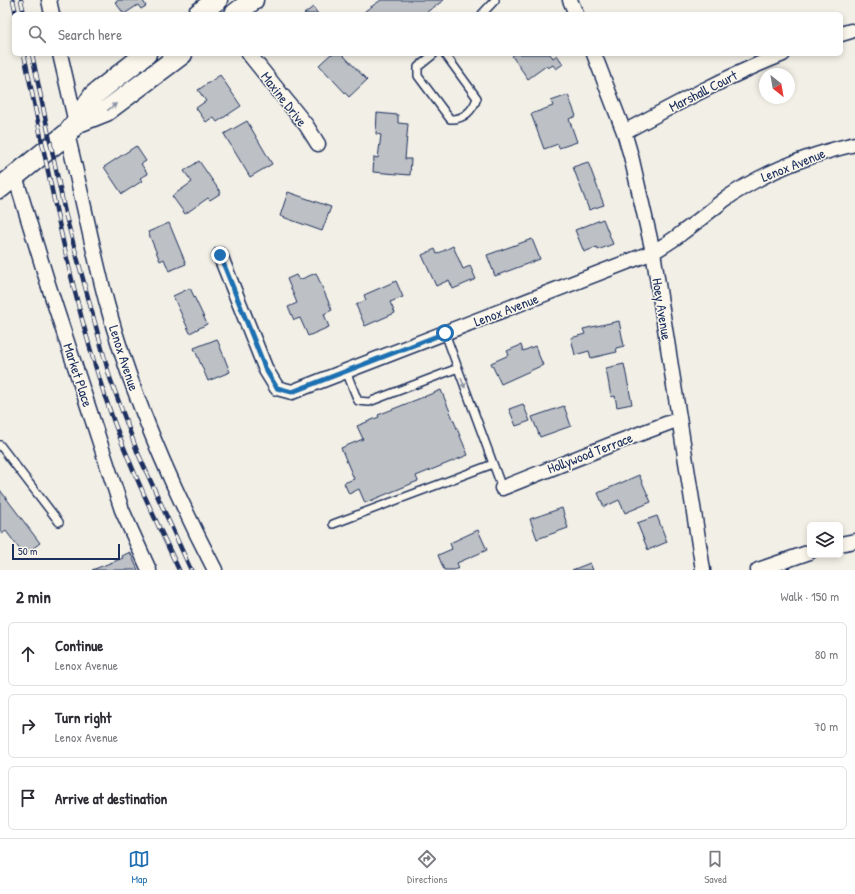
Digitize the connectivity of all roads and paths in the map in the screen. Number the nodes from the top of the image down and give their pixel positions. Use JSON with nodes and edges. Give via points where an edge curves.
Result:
{"nodes":[{"id":1,"x":49,"y":0,"type":"edge"},
{"id":2,"x":217,"y":0,"type":"edge"},
{"id":3,"x":253,"y":0,"type":"edge"},
{"id":4,"x":495,"y":0,"type":"edge"},
{"id":5,"x":570,"y":0,"type":"edge"},
{"id":6,"x":52,"y":12,"type":"edge"},
{"id":7,"x":201,"y":12,"type":"edge"},
{"id":8,"x":237,"y":12,"type":"edge"},
{"id":9,"x":484,"y":12,"type":"edge"},
{"id":10,"x":575,"y":12,"type":"edge"},
{"id":11,"x":60,"y":56,"type":"edge"},
{"id":12,"x":143,"y":56,"type":"edge"},
{"id":13,"x":179,"y":56,"type":"edge"},
{"id":14,"x":251,"y":56,"type":"edge"},
{"id":15,"x":432,"y":56,"type":"edge"},
{"id":16,"x":446,"y":56,"type":"edge"},
{"id":17,"x":595,"y":56,"type":"edge"},
{"id":18,"x":778,"y":56,"type":"edge"},
{"id":19,"x":72,"y":128,"type":"junction"},
{"id":20,"x":624,"y":132,"type":"junction"},
{"id":21,"x":318,"y":144,"type":"dead end"},
{"id":22,"x":855,"y":144,"type":"edge"},
{"id":23,"x":7,"y":182,"type":"edge"},
{"id":24,"x":653,"y":252,"type":"junction"},
{"id":25,"x":220,"y":255,"type":"dead end"},
{"id":26,"x":445,"y":333,"type":"junction"},
{"id":27,"x":458,"y":368,"type":"junction"},
{"id":28,"x":346,"y":371,"type":"junction"},
{"id":29,"x":679,"y":419,"type":"junction"},
{"id":30,"x":0,"y":445,"type":"edge"},
{"id":31,"x":493,"y":464,"type":"junction"},
{"id":32,"x":502,"y":488,"type":"joint"},
{"id":33,"x":59,"y":522,"type":"dead end"},
{"id":34,"x":333,"y":524,"type":"dead end"},
{"id":35,"x":855,"y":541,"type":"edge"},
{"id":36,"x":843,"y":543,"type":"edge"},
{"id":37,"x":807,"y":553,"type":"edge"},
{"id":38,"x":149,"y":570,"type":"edge"},
{"id":39,"x":215,"y":570,"type":"edge"},
{"id":40,"x":703,"y":570,"type":"edge"},
{"id":41,"x":758,"y":570,"type":"edge"}],
"edges":[{"from":1,"to":6,"type":"street"},
{"from":2,"to":7,"type":"main road"},
{"from":3,"to":8,"type":"main road"},
{"from":4,"to":9,"type":"lane"},
{"from":5,"to":10,"type":"street"},
{"from":11,"to":19,"type":"street","name":"Lenox Avenue"},
{"from":12,"to":19,"type":"main road","via":[[94,95]]},
{"from":19,"to":13,"type":"main road","one_way":true,"via":[[106,111]]},
{"from":14,"to":21,"type":"street","name":"Maxine Drive","via":[[306,125]]},
{"from":15,"to":16,"type":"lane","via":[[418,67],[418,76],[450,119],[456,119],[472,110],[478,98]]},
{"from":17,"to":20,"type":"street","name":"Hoey Avenue"},
{"from":18,"to":20,"type":"street","name":"Marshall Court","via":[[705,89]]},
{"from":19,"to":23,"type":"main road"},
{"from":19,"to":39,"type":"street","name":"Lenox Avenue","via":[[76,167],[107,304],[124,360],[144,416],[188,517]]},
{"from":20,"to":24,"type":"street","name":"Hoey Avenue"},
{"from":22,"to":24,"type":"street","name":"Lenox Avenue","via":[[795,162],[753,182]]},
{"from":23,"to":38,"type":"street","name":"Market Place","via":[[49,287],[122,510]]},
{"from":24,"to":26,"type":"street","name":"Lenox Avenue"},
{"from":24,"to":29,"type":"street","name":"Hoey Avenue"},
{"from":25,"to":28,"type":"street","name":"Lenox Avenue","via":[[266,370],[277,388],[292,392]]},
{"from":26,"to":27,"type":"lane"},
{"from":26,"to":28,"type":"street","name":"Lenox Avenue"},
{"from":27,"to":28,"type":"lane","via":[[369,402],[358,401]]},
{"from":27,"to":31,"type":"lane","one_way":true},
{"from":29,"to":32,"type":"street","name":"Hollywood Terrace"},
{"from":29,"to":40,"type":"street","name":"Hoey Avenue"},
{"from":30,"to":33,"type":"lane"},
{"from":31,"to":32,"type":"lane"},
{"from":31,"to":34,"type":"lane"},
{"from":35,"to":36,"type":"street"},
{"from":37,"to":41,"type":"street"}]}
